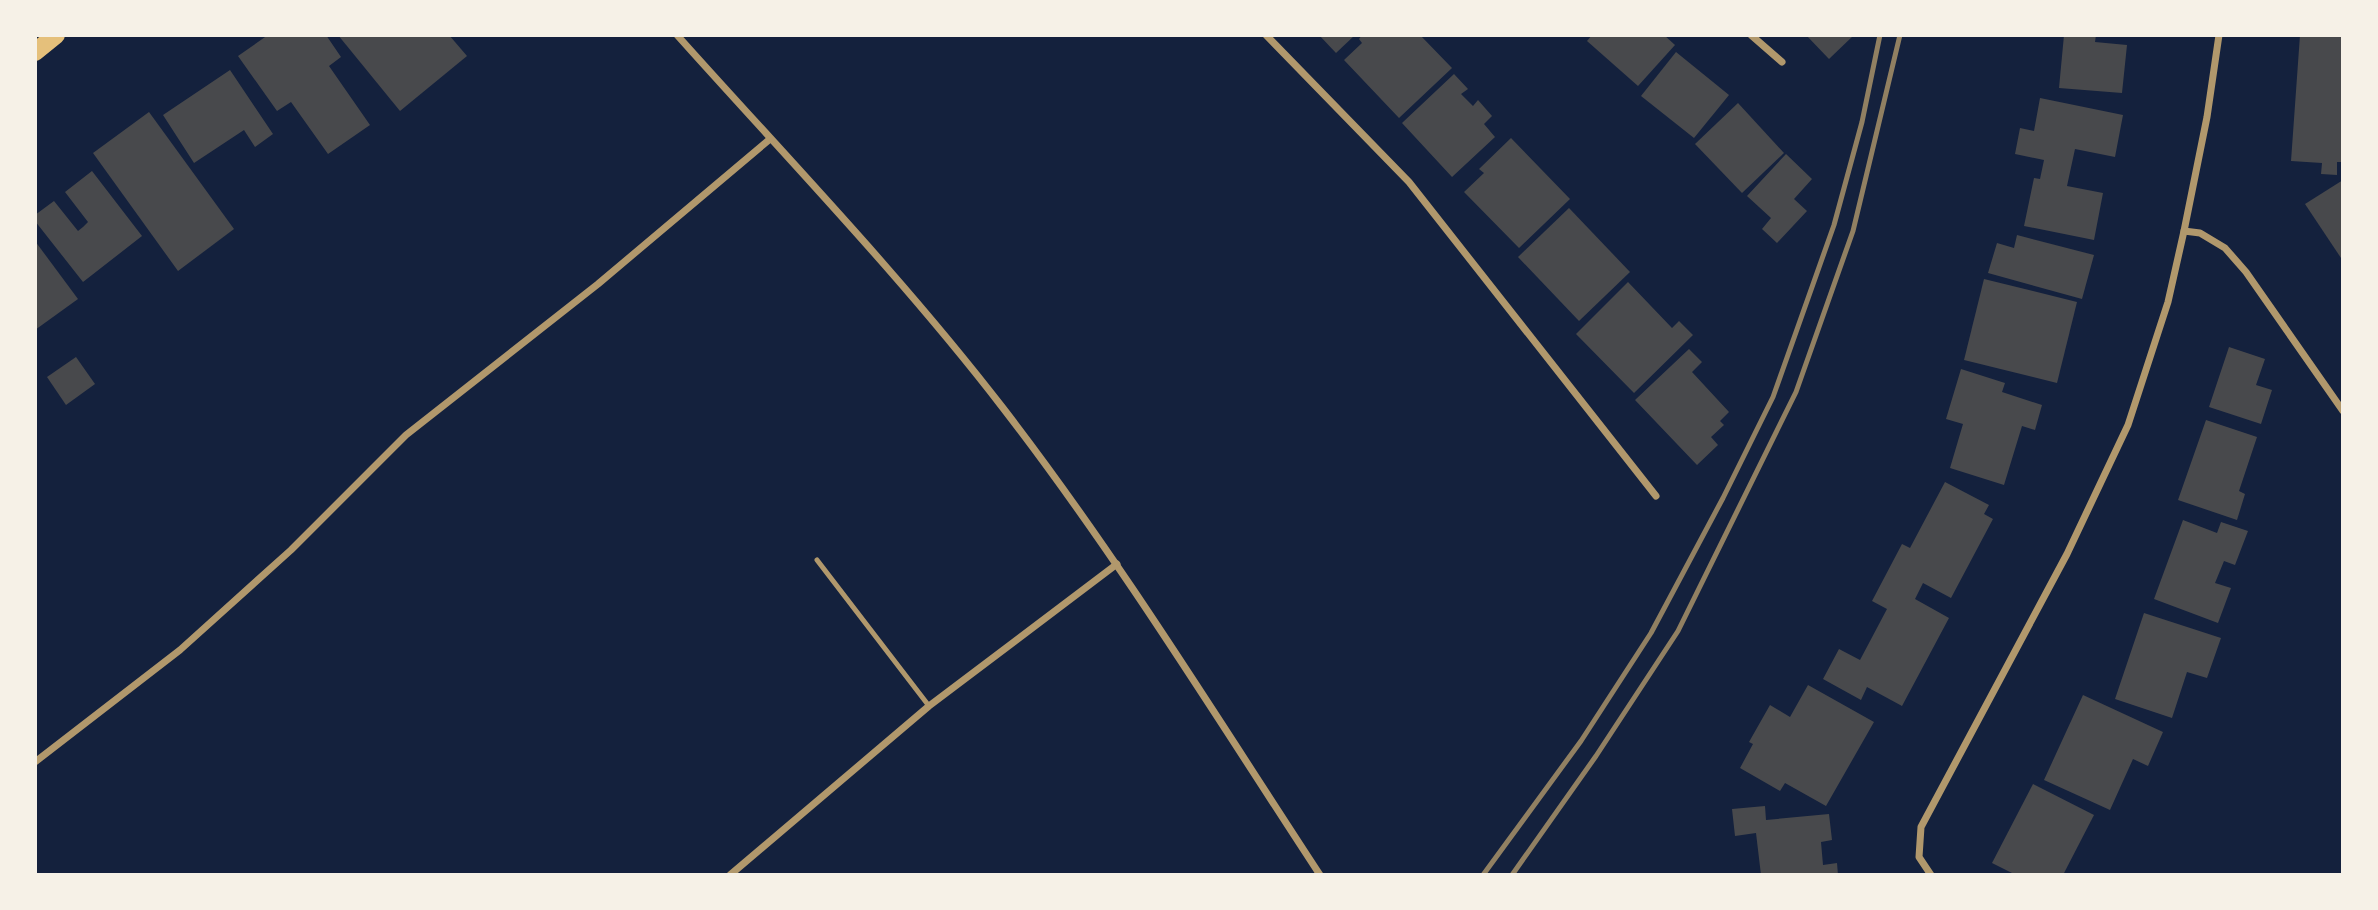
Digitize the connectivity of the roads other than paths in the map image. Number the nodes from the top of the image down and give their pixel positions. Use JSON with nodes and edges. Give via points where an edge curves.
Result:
{"nodes":[{"id":1,"x":55,"y":35,"type":"edge"},
{"id":2,"x":677,"y":35,"type":"edge"},
{"id":3,"x":1266,"y":35,"type":"edge"},
{"id":4,"x":1751,"y":35,"type":"edge"},
{"id":5,"x":2219,"y":35,"type":"edge"},
{"id":6,"x":35,"y":52,"type":"edge"},
{"id":7,"x":1782,"y":62,"type":"dead end"},
{"id":8,"x":770,"y":139,"type":"junction"},
{"id":9,"x":2184,"y":231,"type":"junction"},
{"id":10,"x":2343,"y":411,"type":"edge"},
{"id":11,"x":1656,"y":496,"type":"dead end"},
{"id":12,"x":817,"y":560,"type":"dead end"},
{"id":13,"x":1117,"y":564,"type":"junction"},
{"id":14,"x":929,"y":706,"type":"junction"},
{"id":15,"x":35,"y":762,"type":"edge"},
{"id":16,"x":730,"y":875,"type":"edge"},
{"id":17,"x":1320,"y":875,"type":"edge"},
{"id":18,"x":1931,"y":875,"type":"edge"}],
"edges":[{"from":1,"to":6,"type":"main road"},
{"from":2,"to":8,"type":"street"},
{"from":3,"to":11,"type":"street","via":[[1409,182]]},
{"from":4,"to":7,"type":"street"},
{"from":5,"to":9,"type":"street"},
{"from":8,"to":13,"type":"street","via":[[914,297],[1004,409]]},
{"from":8,"to":15,"type":"street","via":[[598,284],[406,435],[291,550],[180,650]]},
{"from":9,"to":10,"type":"street","via":[[2200,233],[2225,248]]},
{"from":9,"to":18,"type":"street","via":[[2168,302],[2128,425],[2067,554],[1921,827],[1919,857]]},
{"from":12,"to":14,"type":"lane"},
{"from":13,"to":14,"type":"street"},
{"from":13,"to":17,"type":"street"},
{"from":14,"to":16,"type":"street"}]}
